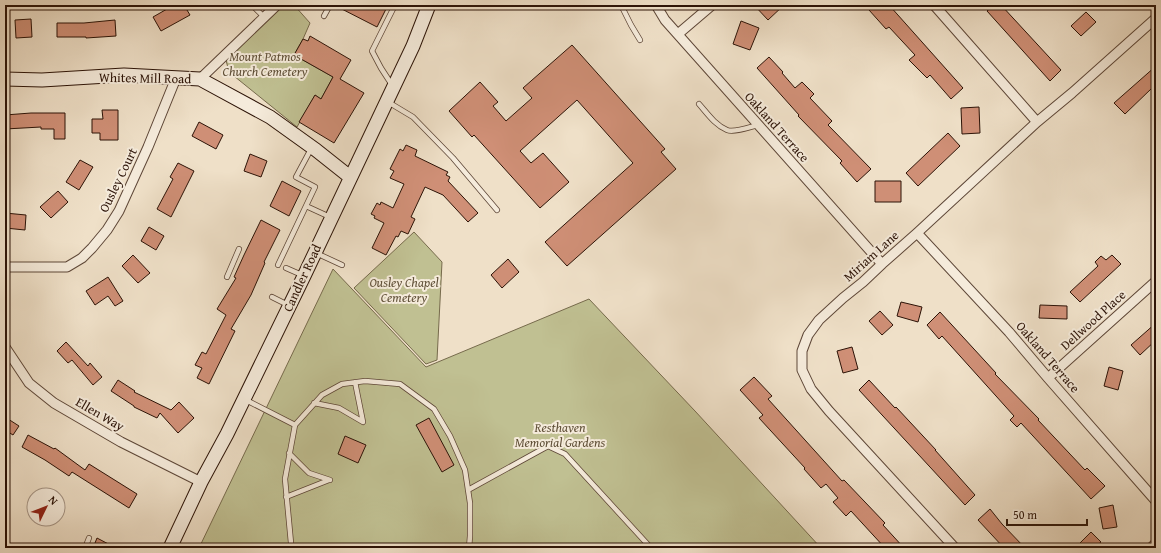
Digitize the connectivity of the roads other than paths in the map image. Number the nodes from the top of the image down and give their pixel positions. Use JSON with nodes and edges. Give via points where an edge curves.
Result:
{"nodes":[{"id":1,"x":252,"y":5,"type":"edge"},
{"id":2,"x":277,"y":5,"type":"edge"},
{"id":3,"x":330,"y":5,"type":"edge"},
{"id":4,"x":394,"y":5,"type":"edge"},
{"id":5,"x":429,"y":5,"type":"edge"},
{"id":6,"x":621,"y":5,"type":"edge"},
{"id":7,"x":656,"y":5,"type":"edge"},
{"id":8,"x":712,"y":5,"type":"edge"},
{"id":9,"x":934,"y":5,"type":"edge"},
{"id":10,"x":324,"y":16,"type":"dead end"},
{"id":11,"x":264,"y":17,"type":"junction"},
{"id":12,"x":1156,"y":18,"type":"edge"},
{"id":13,"x":678,"y":34,"type":"junction"},
{"id":14,"x":640,"y":40,"type":"dead end"},
{"id":15,"x":176,"y":78,"type":"junction"},
{"id":16,"x":5,"y":79,"type":"edge"},
{"id":17,"x":200,"y":79,"type":"junction"},
{"id":18,"x":393,"y":87,"type":"junction"},
{"id":19,"x":387,"y":101,"type":"junction"},
{"id":20,"x":699,"y":104,"type":"dead end"},
{"id":21,"x":1037,"y":122,"type":"junction"},
{"id":22,"x":758,"y":125,"type":"junction"},
{"id":23,"x":312,"y":147,"type":"junction"},
{"id":24,"x":350,"y":177,"type":"junction"},
{"id":25,"x":306,"y":206,"type":"junction"},
{"id":26,"x":497,"y":210,"type":"dead end"},
{"id":27,"x":331,"y":218,"type":"junction"},
{"id":28,"x":917,"y":233,"type":"junction"},
{"id":29,"x":239,"y":249,"type":"dead end"},
{"id":30,"x":314,"y":252,"type":"junction"},
{"id":31,"x":342,"y":264,"type":"dead end"},
{"id":32,"x":882,"y":264,"type":"junction"},
{"id":33,"x":278,"y":265,"type":"dead end"},
{"id":34,"x":5,"y":266,"type":"edge"},
{"id":35,"x":286,"y":268,"type":"dead end"},
{"id":36,"x":304,"y":276,"type":"junction"},
{"id":37,"x":227,"y":277,"type":"dead end"},
{"id":38,"x":1156,"y":281,"type":"edge"},
{"id":39,"x":272,"y":297,"type":"dead end"},
{"id":40,"x":289,"y":306,"type":"junction"},
{"id":41,"x":5,"y":347,"type":"edge"},
{"id":42,"x":1048,"y":378,"type":"junction"},
{"id":43,"x":356,"y":382,"type":"junction"},
{"id":44,"x":244,"y":399,"type":"junction"},
{"id":45,"x":314,"y":403,"type":"junction"},
{"id":46,"x":295,"y":425,"type":"junction"},
{"id":47,"x":289,"y":453,"type":"junction"},
{"id":48,"x":200,"y":482,"type":"junction"},
{"id":49,"x":468,"y":490,"type":"junction"},
{"id":50,"x":286,"y":497,"type":"junction"},
{"id":51,"x":1156,"y":501,"type":"edge"},
{"id":52,"x":89,"y":538,"type":"dead end"},
{"id":53,"x":1156,"y":543,"type":"edge"},
{"id":54,"x":85,"y":548,"type":"edge"},
{"id":55,"x":170,"y":548,"type":"edge"},
{"id":56,"x":292,"y":548,"type":"edge"},
{"id":57,"x":469,"y":548,"type":"edge"},
{"id":58,"x":651,"y":548,"type":"edge"},
{"id":59,"x":955,"y":548,"type":"edge"},
{"id":60,"x":1151,"y":548,"type":"edge"}],
"edges":[{"from":1,"to":11,"type":"lane"},
{"from":2,"to":11,"type":"street"},
{"from":3,"to":10,"type":"lane"},
{"from":4,"to":18,"type":"lane","via":[[372,51]]},
{"from":5,"to":18,"type":"main road","name":"Candler Road"},
{"from":6,"to":14,"type":"lane"},
{"from":7,"to":13,"type":"street","name":"Oakland Terrace"},
{"from":8,"to":13,"type":"street"},
{"from":9,"to":21,"type":"street"},
{"from":11,"to":17,"type":"street"},
{"from":12,"to":21,"type":"street","name":"Miriam Lane"},
{"from":13,"to":22,"type":"street","name":"Oakland Terrace"},
{"from":15,"to":16,"type":"main road","name":"Whites Mill Road","via":[[124,75],[42,80]]},
{"from":15,"to":17,"type":"main road","name":"Whites Mill Road"},
{"from":15,"to":34,"type":"street","name":"Ousley Court","via":[[120,211],[92,248],[67,267]]},
{"from":17,"to":23,"type":"main road","name":"Whites Mill Road","via":[[270,116]]},
{"from":18,"to":19,"type":"main road","name":"Candler Road"},
{"from":19,"to":24,"type":"main road","name":"Candler Road"},
{"from":19,"to":26,"type":"lane","via":[[413,117],[453,158]]},
{"from":20,"to":22,"type":"lane","via":[[716,123],[728,130]]},
{"from":21,"to":28,"type":"street","name":"Miriam Lane"},
{"from":22,"to":32,"type":"street","name":"Oakland Terrace"},
{"from":23,"to":24,"type":"main road","name":"Whites Mill Road"},
{"from":23,"to":25,"type":"lane","via":[[296,177],[315,187]]},
{"from":24,"to":27,"type":"main road","name":"Candler Road"},
{"from":25,"to":27,"type":"lane"},
{"from":25,"to":33,"type":"lane"},
{"from":27,"to":30,"type":"main road","name":"Candler Road"},
{"from":28,"to":32,"type":"street","name":"Miriam Lane"},
{"from":28,"to":42,"type":"street","name":"Oakland Terrace"},
{"from":29,"to":37,"type":"lane"},
{"from":30,"to":31,"type":"lane"},
{"from":30,"to":36,"type":"main road","name":"Candler Road"},
{"from":32,"to":59,"type":"street","name":"Miriam Lane","via":[[815,325],[802,351],[802,370],[811,389]]},
{"from":35,"to":36,"type":"lane"},
{"from":36,"to":40,"type":"main road","name":"Candler Road"},
{"from":38,"to":42,"type":"street","name":"Dellwood Place"},
{"from":39,"to":40,"type":"lane"},
{"from":40,"to":44,"type":"main road","name":"Candler Road"},
{"from":41,"to":48,"type":"street","name":"Ellen Way","via":[[29,383],[54,403],[121,442]]},
{"from":42,"to":51,"type":"street","name":"Oakland Terrace"},
{"from":43,"to":45,"type":"lane","via":[[342,384],[322,395]]},
{"from":43,"to":45,"type":"lane","via":[[363,422],[339,408]]},
{"from":43,"to":49,"type":"lane","via":[[400,384],[434,410],[450,436],[465,470]]},
{"from":44,"to":46,"type":"lane"},
{"from":44,"to":48,"type":"main road","name":"Candler Road"},
{"from":45,"to":46,"type":"lane"},
{"from":46,"to":47,"type":"lane"},
{"from":47,"to":50,"type":"lane","via":[[285,479]]},
{"from":47,"to":50,"type":"lane","via":[[308,473],[330,480]]},
{"from":48,"to":55,"type":"main road","name":"Candler Road"},
{"from":49,"to":57,"type":"lane"},
{"from":49,"to":58,"type":"lane","via":[[548,446],[565,454]]},
{"from":50,"to":56,"type":"lane"},
{"from":52,"to":54,"type":"lane"},
{"from":53,"to":60,"type":"street"}]}
